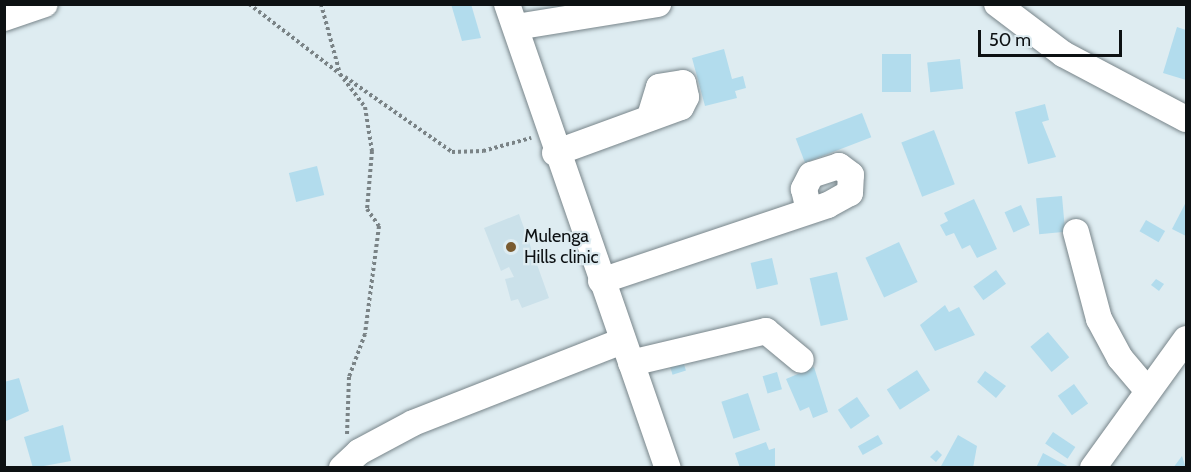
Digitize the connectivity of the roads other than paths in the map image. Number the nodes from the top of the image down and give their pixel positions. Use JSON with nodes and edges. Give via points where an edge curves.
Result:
{"nodes":[{"id":1,"x":45,"y":4,"type":"edge"},
{"id":2,"x":658,"y":4,"type":"edge"},
{"id":3,"x":997,"y":4,"type":"edge"},
{"id":4,"x":511,"y":16,"type":"edge"},
{"id":5,"x":4,"y":18,"type":"edge"},
{"id":6,"x":650,"y":117,"type":"dead end"},
{"id":7,"x":1186,"y":119,"type":"edge"},
{"id":8,"x":552,"y":143,"type":"junction"},
{"id":9,"x":809,"y":210,"type":"dead end"},
{"id":10,"x":1077,"y":232,"type":"dead end"},
{"id":11,"x":601,"y":281,"type":"junction"},
{"id":12,"x":1186,"y":339,"type":"edge"},
{"id":13,"x":627,"y":352,"type":"junction"},
{"id":14,"x":801,"y":360,"type":"dead end"},
{"id":15,"x":1148,"y":391,"type":"junction"},
{"id":16,"x":343,"y":457,"type":"edge"},
{"id":17,"x":669,"y":468,"type":"edge"},
{"id":18,"x":1093,"y":468,"type":"edge"}],
"edges":[{"from":1,"to":5,"type":"street"},
{"from":2,"to":4,"type":"street"},
{"from":3,"to":7,"type":"street","via":[[1063,54]]},
{"from":4,"to":8,"type":"street"},
{"from":6,"to":8,"type":"street"},
{"from":8,"to":11,"type":"street"},
{"from":9,"to":11,"type":"street"},
{"from":10,"to":15,"type":"street","via":[[1099,320],[1120,358]]},
{"from":11,"to":13,"type":"street"},
{"from":12,"to":15,"type":"street"},
{"from":13,"to":14,"type":"street","via":[[766,331]]},
{"from":13,"to":16,"type":"street","via":[[412,423]]},
{"from":13,"to":17,"type":"street"},
{"from":15,"to":18,"type":"street"}]}
